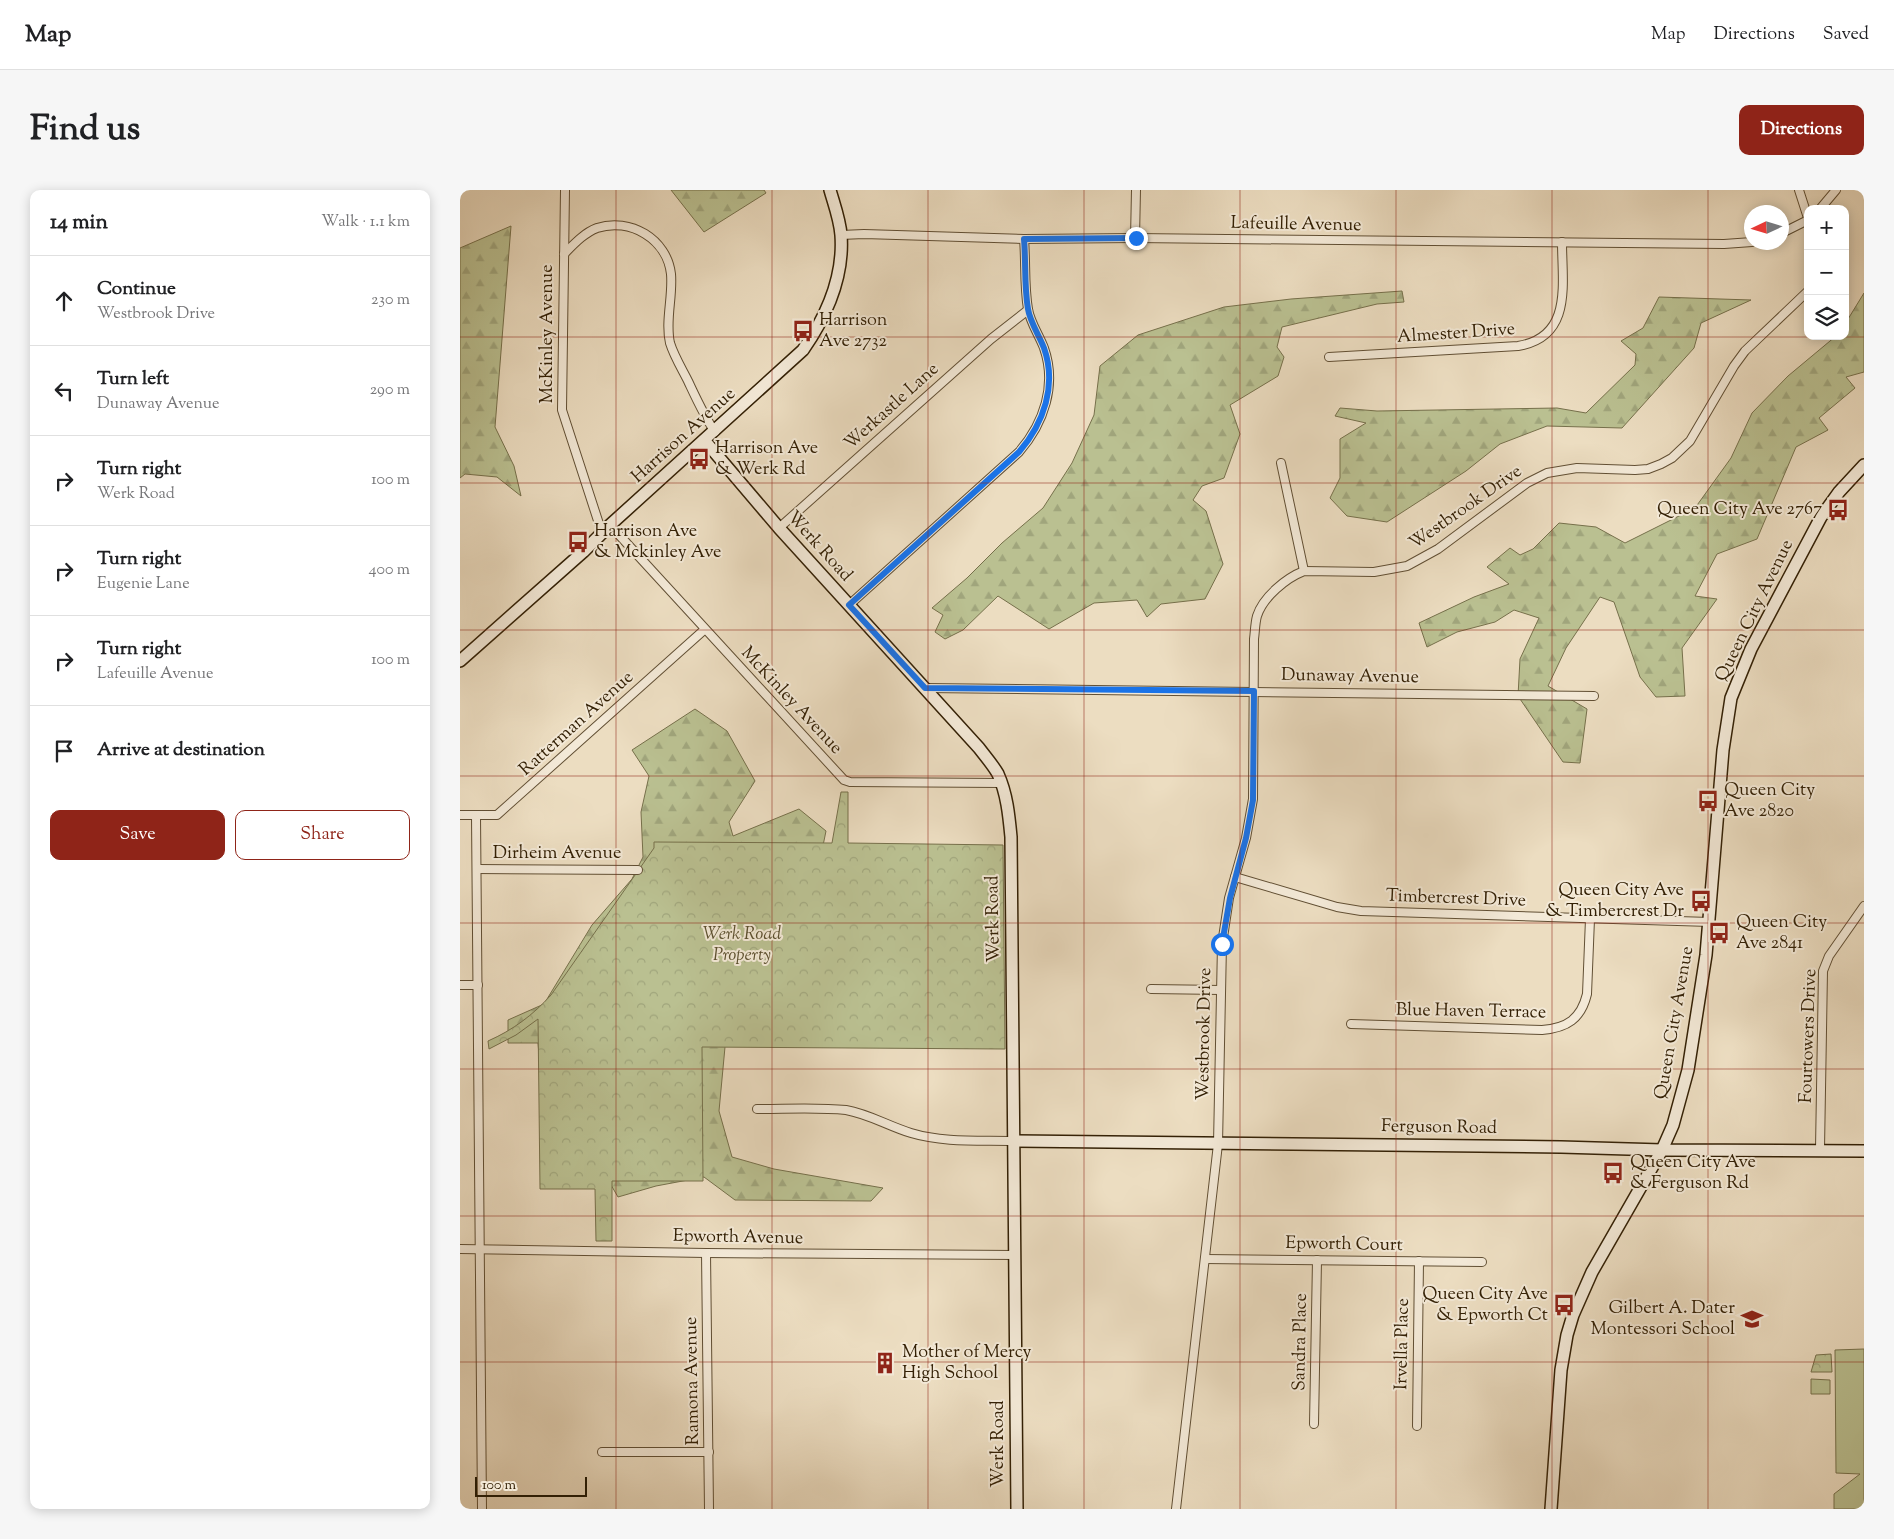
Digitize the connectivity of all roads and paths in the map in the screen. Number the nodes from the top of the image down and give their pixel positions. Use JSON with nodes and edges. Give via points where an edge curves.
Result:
{"nodes":[{"id":1,"x":565,"y":190,"type":"edge"},
{"id":2,"x":830,"y":190,"type":"edge"},
{"id":3,"x":1136,"y":190,"type":"edge"},
{"id":4,"x":1799,"y":190,"type":"edge"},
{"id":5,"x":1836,"y":190,"type":"edge"},
{"id":6,"x":1823,"y":205,"type":"edge"},
{"id":7,"x":1804,"y":206,"type":"edge"},
{"id":8,"x":1804,"y":221,"type":"edge"},
{"id":9,"x":1789,"y":229,"type":"edge"},
{"id":10,"x":841,"y":235,"type":"junction"},
{"id":11,"x":1136,"y":238,"type":"junction"},
{"id":12,"x":1024,"y":239,"type":"junction"},
{"id":13,"x":1562,"y":242,"type":"junction"},
{"id":14,"x":1744,"y":243,"type":"edge"},
{"id":15,"x":564,"y":254,"type":"junction"},
{"id":16,"x":1804,"y":295,"type":"edge"},
{"id":17,"x":1028,"y":310,"type":"junction"},
{"id":18,"x":1329,"y":357,"type":"dead end"},
{"id":19,"x":715,"y":432,"type":"junction"},
{"id":20,"x":705,"y":441,"type":"junction"},
{"id":21,"x":1281,"y":463,"type":"dead end"},
{"id":22,"x":1864,"y":465,"type":"edge"},
{"id":23,"x":779,"y":528,"type":"junction"},
{"id":24,"x":606,"y":529,"type":"junction"},
{"id":25,"x":1304,"y":570,"type":"junction"},
{"id":26,"x":849,"y":605,"type":"junction"},
{"id":27,"x":704,"y":630,"type":"junction"},
{"id":28,"x":460,"y":661,"type":"edge"},
{"id":29,"x":925,"y":688,"type":"junction"},
{"id":30,"x":1254,"y":691,"type":"junction"},
{"id":31,"x":1594,"y":696,"type":"dead end"},
{"id":32,"x":1001,"y":784,"type":"junction"},
{"id":33,"x":460,"y":815,"type":"edge"},
{"id":34,"x":476,"y":816,"type":"junction"},
{"id":35,"x":477,"y":869,"type":"junction"},
{"id":36,"x":638,"y":870,"type":"dead end"},
{"id":37,"x":1235,"y":877,"type":"junction"},
{"id":38,"x":1864,"y":906,"type":"edge"},
{"id":39,"x":1590,"y":918,"type":"junction"},
{"id":40,"x":1710,"y":922,"type":"junction"},
{"id":41,"x":478,"y":985,"type":"junction"},
{"id":42,"x":460,"y":986,"type":"edge"},
{"id":43,"x":1151,"y":989,"type":"dead end"},
{"id":44,"x":1221,"y":990,"type":"junction"},
{"id":45,"x":1350,"y":1024,"type":"dead end"},
{"id":46,"x":757,"y":1109,"type":"dead end"},
{"id":47,"x":1014,"y":1141,"type":"junction"},
{"id":48,"x":1218,"y":1144,"type":"junction"},
{"id":49,"x":1820,"y":1149,"type":"junction"},
{"id":50,"x":1662,"y":1150,"type":"junction"},
{"id":51,"x":1864,"y":1150,"type":"edge"},
{"id":52,"x":460,"y":1249,"type":"edge"},
{"id":53,"x":480,"y":1249,"type":"junction"},
{"id":54,"x":706,"y":1253,"type":"junction"},
{"id":55,"x":1015,"y":1255,"type":"junction"},
{"id":56,"x":1205,"y":1258,"type":"junction"},
{"id":57,"x":1317,"y":1260,"type":"junction"},
{"id":58,"x":1420,"y":1261,"type":"junction"},
{"id":59,"x":1482,"y":1262,"type":"dead end"},
{"id":60,"x":1314,"y":1424,"type":"dead end"},
{"id":61,"x":1417,"y":1426,"type":"dead end"},
{"id":62,"x":602,"y":1452,"type":"dead end"},
{"id":63,"x":709,"y":1452,"type":"junction"},
{"id":64,"x":482,"y":1509,"type":"edge"},
{"id":65,"x":710,"y":1509,"type":"edge"},
{"id":66,"x":1017,"y":1509,"type":"edge"},
{"id":67,"x":1176,"y":1509,"type":"edge"},
{"id":68,"x":1551,"y":1509,"type":"edge"}],
"edges":[{"from":1,"to":15,"type":"street","name":"McKinley Avenue"},
{"from":2,"to":10,"type":"street","name":"Harrison Avenue"},
{"from":3,"to":11,"type":"street"},
{"from":4,"to":7,"type":"street"},
{"from":5,"to":6,"type":"street"},
{"from":8,"to":9,"type":"street"},
{"from":10,"to":12,"type":"street","name":"Lafeuille Avenue"},
{"from":10,"to":19,"type":"street","name":"Harrison Avenue","via":[[836,281],[818,329],[804,350]]},
{"from":11,"to":12,"type":"street","name":"Lafeuille Avenue"},
{"from":11,"to":13,"type":"street","name":"Lafeuille Avenue"},
{"from":12,"to":17,"type":"street"},
{"from":13,"to":14,"type":"street","name":"Lafeuille Avenue"},
{"from":13,"to":18,"type":"street","name":"Almester Drive","via":[[1562,305],[1551,330],[1536,341],[1518,346]]},
{"from":15,"to":19,"type":"street","via":[[586,234],[606,226],[622,225],[637,229],[659,246],[671,275],[671,346]]},
{"from":15,"to":24,"type":"street","name":"McKinley Avenue","via":[[562,410]]},
{"from":16,"to":25,"type":"street","name":"Westbrook Drive","via":[[1745,351],[1690,441],[1672,458],[1648,469],[1589,468],[1548,473],[1527,483],[1438,549],[1408,566],[1374,572]]},
{"from":17,"to":23,"type":"street","name":"Werkastle Lane","via":[[991,339]]},
{"from":17,"to":26,"type":"street","via":[[1044,349],[1049,375],[1047,401],[1036,430],[1019,452]]},
{"from":19,"to":20,"type":"street","name":"Harrison Avenue"},
{"from":20,"to":23,"type":"street","name":"Werk Road"},
{"from":20,"to":24,"type":"street","name":"Harrison Avenue"},
{"from":21,"to":25,"type":"street"},
{"from":22,"to":40,"type":"street","name":"Queen City Avenue","via":[[1822,517],[1751,649],[1731,698],[1722,750]]},
{"from":23,"to":26,"type":"street","name":"Werk Road"},
{"from":24,"to":27,"type":"street","name":"McKinley Avenue"},
{"from":24,"to":28,"type":"street","name":"Harrison Avenue"},
{"from":25,"to":30,"type":"street","name":"Westbrook Drive","via":[[1294,574],[1268,598],[1257,616]]},
{"from":26,"to":29,"type":"street","name":"Werk Road"},
{"from":27,"to":32,"type":"street","name":"McKinley Avenue","via":[[844,780]]},
{"from":27,"to":34,"type":"street","name":"Ratterman Avenue","via":[[497,815]]},
{"from":29,"to":30,"type":"street","name":"Dunaway Avenue"},
{"from":29,"to":32,"type":"street","name":"Werk Road","via":[[979,748]]},
{"from":30,"to":31,"type":"street","name":"Dunaway Avenue"},
{"from":30,"to":37,"type":"street","name":"Westbrook Drive","via":[[1253,800]]},
{"from":32,"to":47,"type":"street","name":"Werk Road","via":[[1011,837]]},
{"from":33,"to":34,"type":"street","name":"Ratterman Avenue"},
{"from":34,"to":35,"type":"street"},
{"from":35,"to":36,"type":"street","name":"Dirheim Avenue"},
{"from":35,"to":41,"type":"street"},
{"from":37,"to":39,"type":"street","name":"Timbercrest Drive","via":[[1361,911]]},
{"from":37,"to":44,"type":"street","name":"Westbrook Drive","via":[[1225,919]]},
{"from":38,"to":49,"type":"street","name":"Fourtowers Drive","via":[[1829,956],[1823,971]]},
{"from":39,"to":40,"type":"street","name":"Timbercrest Drive"},
{"from":39,"to":45,"type":"street","name":"Blue Haven Terrace","via":[[1585,1003],[1575,1018],[1563,1026],[1542,1030]]},
{"from":40,"to":50,"type":"street","name":"Queen City Avenue","via":[[1688,1070],[1673,1125]]},
{"from":41,"to":42,"type":"street"},
{"from":41,"to":53,"type":"street"},
{"from":43,"to":44,"type":"street"},
{"from":44,"to":48,"type":"street","name":"Westbrook Drive"},
{"from":46,"to":47,"type":"street","via":[[847,1110],[910,1133],[943,1140]]},
{"from":47,"to":48,"type":"street","name":"Ferguson Road"},
{"from":47,"to":55,"type":"street","name":"Werk Road"},
{"from":48,"to":50,"type":"street","name":"Ferguson Road"},
{"from":48,"to":56,"type":"street","name":"Westbrook Drive"},
{"from":49,"to":50,"type":"street","name":"Ferguson Road"},
{"from":49,"to":51,"type":"street","name":"Ferguson Road"},
{"from":50,"to":68,"type":"street","name":"Queen City Avenue","via":[[1592,1272],[1573,1315],[1561,1370]]},
{"from":52,"to":53,"type":"street","name":"Epworth Avenue"},
{"from":53,"to":54,"type":"street","name":"Epworth Avenue"},
{"from":53,"to":64,"type":"street"},
{"from":54,"to":55,"type":"street","name":"Epworth Avenue"},
{"from":54,"to":63,"type":"street","name":"Ramona Avenue"},
{"from":55,"to":66,"type":"street","name":"Werk Road"},
{"from":56,"to":57,"type":"street","name":"Epworth Court"},
{"from":56,"to":67,"type":"street","name":"Westbrook Drive"},
{"from":57,"to":58,"type":"street","name":"Epworth Court"},
{"from":57,"to":60,"type":"street","name":"Sandra Place"},
{"from":58,"to":59,"type":"street","name":"Epworth Court"},
{"from":58,"to":61,"type":"street","name":"Irvella Place"},
{"from":62,"to":63,"type":"street"},
{"from":63,"to":65,"type":"street","name":"Ramona Avenue"}]}
